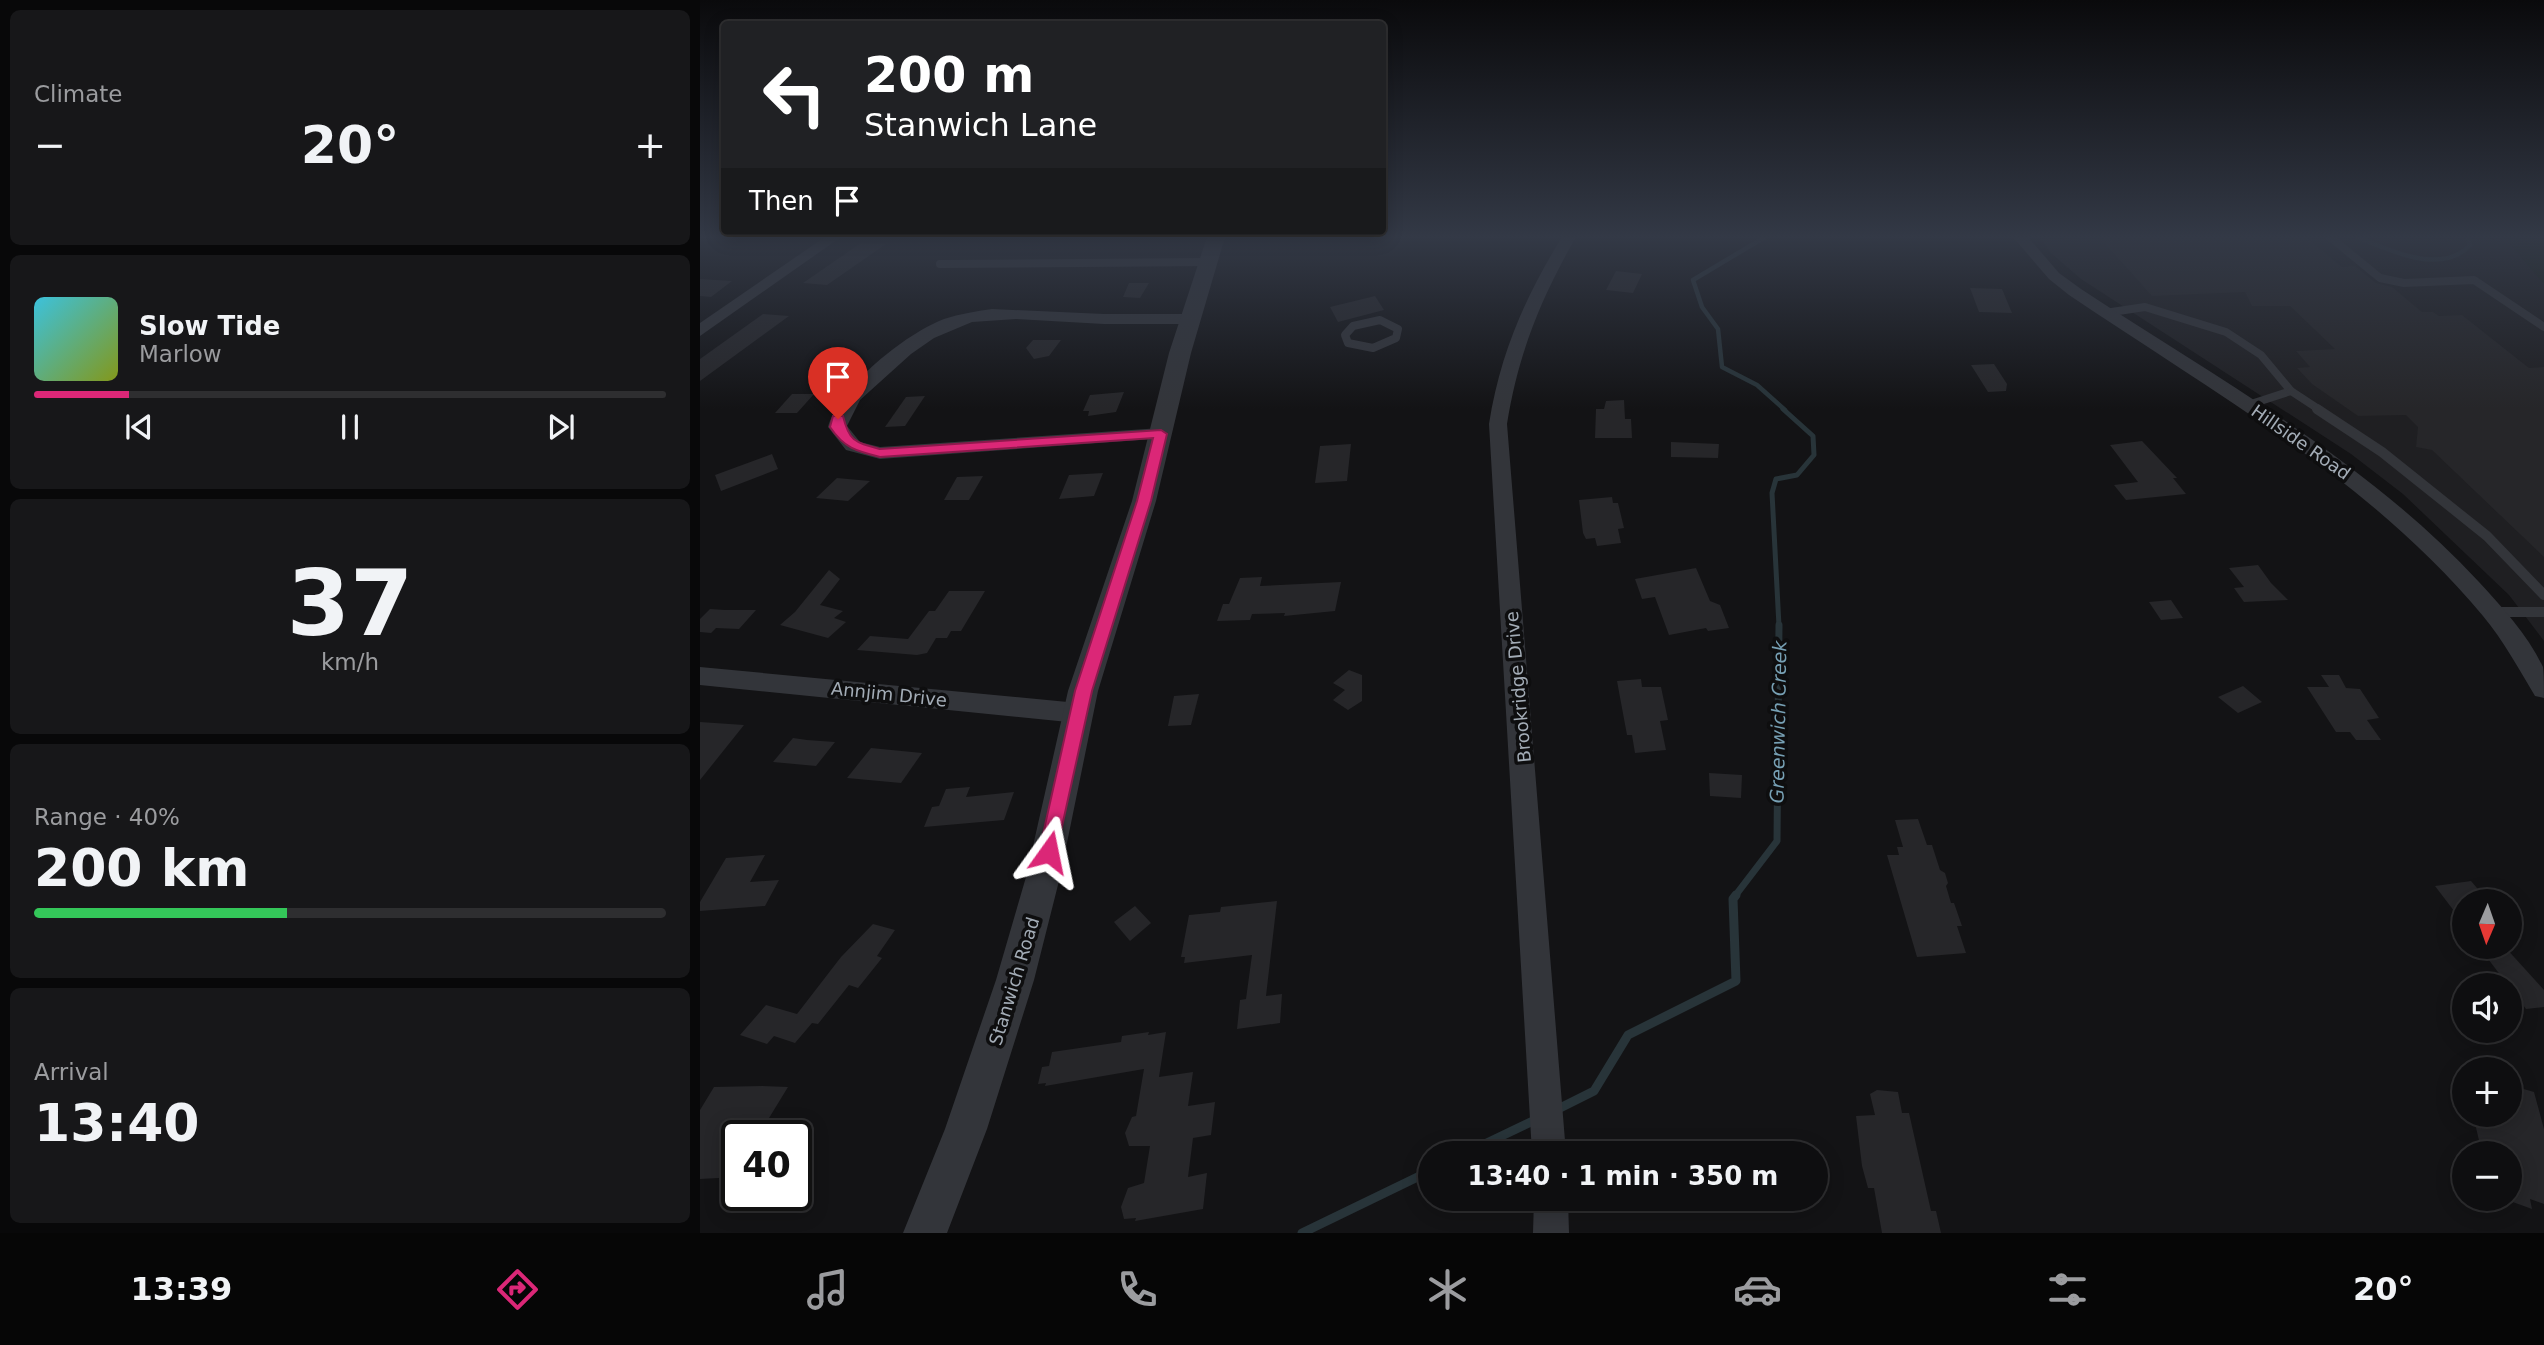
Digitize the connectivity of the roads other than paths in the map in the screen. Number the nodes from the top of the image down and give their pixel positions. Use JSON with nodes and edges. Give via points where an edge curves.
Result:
{"nodes":[{"id":1,"x":752,"y":295,"type":"edge"},
{"id":2,"x":1197,"y":295,"type":"edge"},
{"id":3,"x":1537,"y":295,"type":"edge"},
{"id":4,"x":2080,"y":295,"type":"edge"},
{"id":5,"x":2499,"y":295,"type":"edge"},
{"id":6,"x":2105,"y":313,"type":"junction"},
{"id":7,"x":1189,"y":319,"type":"junction"},
{"id":8,"x":2544,"y":327,"type":"edge"},
{"id":9,"x":700,"y":331,"type":"edge"},
{"id":10,"x":1398,"y":334,"type":"joint"},
{"id":11,"x":2291,"y":390,"type":"junction"},
{"id":12,"x":2248,"y":405,"type":"junction"},
{"id":13,"x":1161,"y":434,"type":"junction"},
{"id":14,"x":2544,"y":595,"type":"edge"},
{"id":15,"x":2493,"y":612,"type":"junction"},
{"id":16,"x":2544,"y":612,"type":"edge"},
{"id":17,"x":700,"y":676,"type":"edge"},
{"id":18,"x":2544,"y":689,"type":"edge"},
{"id":19,"x":1078,"y":713,"type":"junction"},
{"id":20,"x":1549,"y":1141,"type":"edge"},
{"id":21,"x":1551,"y":1211,"type":"edge"},
{"id":22,"x":925,"y":1233,"type":"edge"},
{"id":23,"x":1551,"y":1233,"type":"edge"}],
"edges":[{"from":1,"to":9,"type":"street"},
{"from":2,"to":7,"type":"street","name":"Stanwich Road"},
{"from":3,"to":20,"type":"street","name":"Brookridge Drive","via":[[1508,363],[1498,424]]},
{"from":4,"to":6,"type":"street","name":"Hillside Road"},
{"from":5,"to":8,"type":"lane"},
{"from":6,"to":11,"type":"lane","via":[[2145,307],[2226,332],[2261,355]]},
{"from":6,"to":12,"type":"street","name":"Hillside Road"},
{"from":7,"to":13,"type":"street","name":"Stanwich Road"},
{"from":7,"to":13,"type":"street","via":[[1012,312],[964,318],[920,338],[891,362],[851,400],[837,427],[853,446],[880,453]]},
{"from":10,"to":10,"type":"lane","via":[[1390,323],[1375,320],[1353,326],[1345,335],[1353,346],[1368,348],[1385,345]]},
{"from":11,"to":12,"type":"lane"},
{"from":11,"to":14,"type":"lane","via":[[2382,452],[2487,536]]},
{"from":12,"to":15,"type":"street","name":"Hillside Road","via":[[2379,499],[2424,538]]},
{"from":13,"to":19,"type":"street","name":"Stanwich Road"},
{"from":15,"to":16,"type":"lane"},
{"from":15,"to":18,"type":"street","name":"Hillside Road"},
{"from":17,"to":19,"type":"street","name":"Annjim Drive"},
{"from":19,"to":22,"type":"street","name":"Stanwich Road","via":[[1016,980]]},
{"from":21,"to":23,"type":"street"}]}
